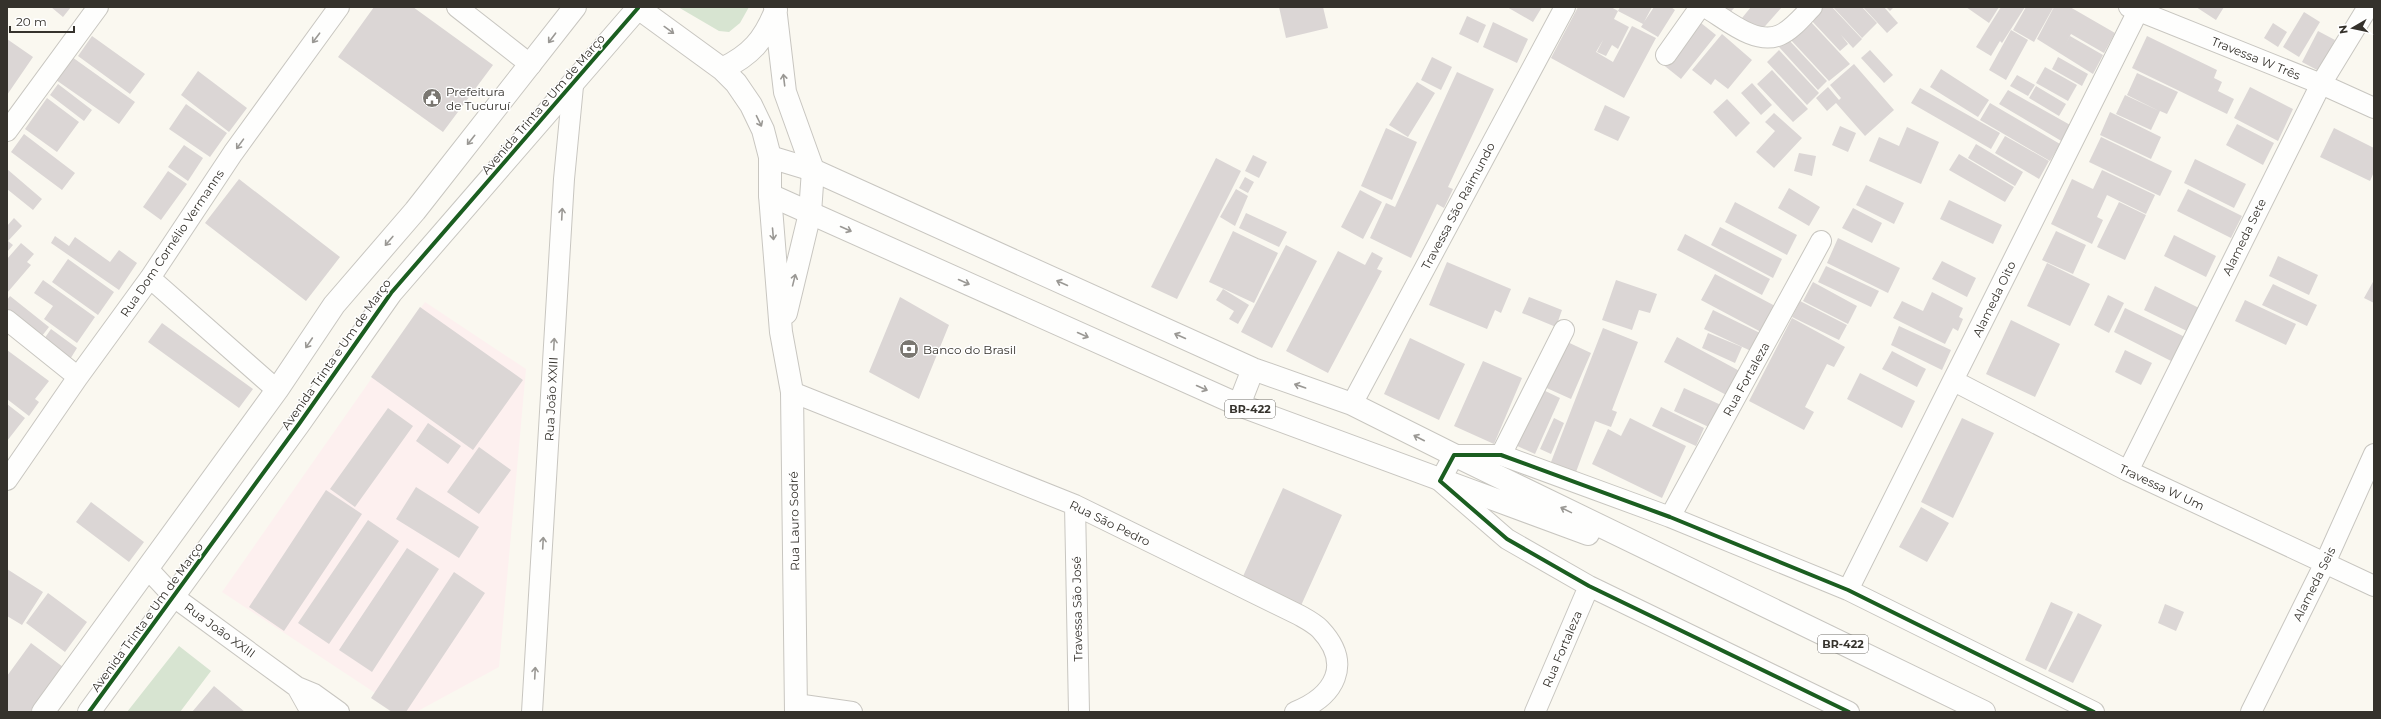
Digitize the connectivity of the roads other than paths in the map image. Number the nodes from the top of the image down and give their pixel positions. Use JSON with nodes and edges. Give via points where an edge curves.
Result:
{"nodes":[{"id":1,"x":98,"y":7,"type":"edge"},
{"id":2,"x":339,"y":7,"type":"edge"},
{"id":3,"x":457,"y":7,"type":"edge"},
{"id":4,"x":575,"y":7,"type":"edge"},
{"id":5,"x":1565,"y":7,"type":"edge"},
{"id":6,"x":1700,"y":7,"type":"edge"},
{"id":7,"x":1705,"y":7,"type":"edge"},
{"id":8,"x":1812,"y":7,"type":"edge"},
{"id":9,"x":2368,"y":7,"type":"edge"},
{"id":10,"x":638,"y":8,"type":"edge"},
{"id":11,"x":776,"y":8,"type":"edge"},
{"id":12,"x":2135,"y":8,"type":"edge"},
{"id":13,"x":1666,"y":55,"type":"dead end"},
{"id":14,"x":531,"y":65,"type":"junction"},
{"id":15,"x":722,"y":69,"type":"junction"},
{"id":16,"x":2321,"y":84,"type":"junction"},
{"id":17,"x":573,"y":86,"type":"junction"},
{"id":18,"x":2374,"y":108,"type":"edge"},
{"id":19,"x":7,"y":131,"type":"edge"},
{"id":20,"x":770,"y":157,"type":"junction"},
{"id":21,"x":812,"y":170,"type":"junction"},
{"id":22,"x":770,"y":195,"type":"junction"},
{"id":23,"x":810,"y":213,"type":"junction"},
{"id":24,"x":1821,"y":241,"type":"dead end"},
{"id":25,"x":150,"y":278,"type":"junction"},
{"id":26,"x":7,"y":320,"type":"edge"},
{"id":27,"x":1564,"y":330,"type":"dead end"},
{"id":28,"x":781,"y":332,"type":"junction"},
{"id":29,"x":1253,"y":369,"type":"junction"},
{"id":30,"x":78,"y":377,"type":"junction"},
{"id":31,"x":1954,"y":381,"type":"junction"},
{"id":32,"x":277,"y":390,"type":"junction"},
{"id":33,"x":792,"y":392,"type":"junction"},
{"id":34,"x":1352,"y":404,"type":"junction"},
{"id":35,"x":1239,"y":405,"type":"junction"},
{"id":36,"x":2374,"y":454,"type":"edge"},
{"id":37,"x":1501,"y":455,"type":"junction"},
{"id":38,"x":1454,"y":456,"type":"junction"},
{"id":39,"x":2128,"y":471,"type":"junction"},
{"id":40,"x":7,"y":480,"type":"edge"},
{"id":41,"x":1440,"y":481,"type":"junction"},
{"id":42,"x":1075,"y":505,"type":"junction"},
{"id":43,"x":1670,"y":517,"type":"junction"},
{"id":44,"x":2325,"y":563,"type":"junction"},
{"id":45,"x":147,"y":568,"type":"junction"},
{"id":46,"x":1702,"y":576,"type":"junction"},
{"id":47,"x":1589,"y":586,"type":"junction"},
{"id":48,"x":2374,"y":586,"type":"edge"},
{"id":49,"x":1848,"y":590,"type":"junction"},
{"id":50,"x":174,"y":597,"type":"junction"},
{"id":51,"x":297,"y":687,"type":"junction"},
{"id":52,"x":796,"y":708,"type":"edge"},
{"id":53,"x":43,"y":712,"type":"edge"},
{"id":54,"x":89,"y":712,"type":"edge"},
{"id":55,"x":311,"y":712,"type":"edge"},
{"id":56,"x":339,"y":712,"type":"edge"},
{"id":57,"x":531,"y":712,"type":"edge"},
{"id":58,"x":852,"y":712,"type":"edge"},
{"id":59,"x":1079,"y":712,"type":"edge"},
{"id":60,"x":1295,"y":712,"type":"edge"},
{"id":61,"x":1535,"y":712,"type":"edge"},
{"id":62,"x":1849,"y":712,"type":"edge"},
{"id":63,"x":1984,"y":712,"type":"edge"},
{"id":64,"x":2094,"y":712,"type":"edge"},
{"id":65,"x":2251,"y":712,"type":"edge"}],
"edges":[{"from":1,"to":19,"type":"street"},
{"from":2,"to":25,"type":"street","name":"Rua Dom Cornélio Vermanns","one_way":true,"via":[[233,153]]},
{"from":3,"to":14,"type":"street"},
{"from":4,"to":14,"type":"main road","name":"Avenida Trinta e Um de Março","one_way":true},
{"from":5,"to":34,"type":"street","name":"Travessa São Raimundo"},
{"from":6,"to":13,"type":"street"},
{"from":7,"to":8,"type":"street","via":[[1752,35],[1765,38],[1780,35]]},
{"from":9,"to":16,"type":"street","name":"Alameda Sete"},
{"from":10,"to":15,"type":"main road","name":"Rua Lauro Sodré","one_way":true},
{"from":10,"to":17,"type":"main road","name":"Avenida Trinta e Um de Março"},
{"from":11,"to":15,"type":"main road","via":[[761,39],[751,52]]},
{"from":21,"to":11,"type":"main road","name":"Rua Lauro Sodré","one_way":true,"via":[[785,92]]},
{"from":12,"to":16,"type":"street","name":"Travessa W Três"},
{"from":12,"to":31,"type":"street","name":"Alameda Oito"},
{"from":14,"to":32,"type":"main road","name":"Avenida Trinta e Um de Março","one_way":true,"via":[[415,211],[334,305]]},
{"from":15,"to":20,"type":"main road","name":"Rua Lauro Sodré","one_way":true,"via":[[736,83],[751,105],[763,130]]},
{"from":16,"to":18,"type":"street","name":"Travessa W Três"},
{"from":16,"to":39,"type":"street","name":"Alameda Sete"},
{"from":17,"to":50,"type":"main road","name":"Avenida Trinta e Um de Março","via":[[391,292]]},
{"from":57,"to":17,"type":"street","name":"Rua João XXIII","one_way":true,"via":[[564,179]]},
{"from":20,"to":21,"type":"main road","number":"BR-422"},
{"from":20,"to":22,"type":"main road","name":"Rua Lauro Sodré"},
{"from":21,"to":23,"type":"main road","name":"Rua Lauro Sodré"},
{"from":29,"to":21,"type":"main road","number":"BR-422","one_way":true},
{"from":22,"to":23,"type":"main road","number":"BR-422"},
{"from":22,"to":28,"type":"main road","name":"Rua Lauro Sodré","one_way":true},
{"from":28,"to":23,"type":"main road","name":"Rua Lauro Sodré","one_way":true},
{"from":23,"to":35,"type":"main road","number":"BR-422","one_way":true},
{"from":24,"to":43,"type":"street","name":"Rua Fortaleza"},
{"from":25,"to":30,"type":"street","name":"Rua Dom Cornélio Vermanns"},
{"from":25,"to":32,"type":"street"},
{"from":26,"to":30,"type":"street"},
{"from":27,"to":37,"type":"street"},
{"from":28,"to":33,"type":"main road","name":"Rua Lauro Sodré"},
{"from":34,"to":29,"type":"main road","number":"BR-422","one_way":true},
{"from":29,"to":35,"type":"main road"},
{"from":30,"to":40,"type":"street","name":"Rua Dom Cornélio Vermanns"},
{"from":31,"to":39,"type":"street","name":"Travessa W Um"},
{"from":31,"to":49,"type":"street","name":"Alameda Oito"},
{"from":32,"to":45,"type":"main road","name":"Avenida Trinta e Um de Março"},
{"from":33,"to":42,"type":"street","name":"Rua São Pedro"},
{"from":33,"to":52,"type":"main road","name":"Rua Lauro Sodré"},
{"from":38,"to":34,"type":"main road","number":"BR-422","one_way":true},
{"from":35,"to":41,"type":"main road","number":"BR-422"},
{"from":36,"to":44,"type":"street","name":"Alameda Seis"},
{"from":37,"to":38,"type":"street"},
{"from":37,"to":43,"type":"street"},
{"from":38,"to":41,"type":"street"},
{"from":46,"to":38,"type":"main road","number":"BR-422","one_way":true},
{"from":39,"to":44,"type":"street","name":"Travessa W Um"},
{"from":41,"to":46,"type":"main road","number":"BR-422"},
{"from":41,"to":47,"type":"street","via":[[1507,540]]},
{"from":42,"to":59,"type":"street","name":"Travessa São José"},
{"from":42,"to":60,"type":"street","name":"Rua São Pedro","via":[[1299,615],[1319,628],[1332,645],[1338,666],[1336,678],[1316,699]]},
{"from":43,"to":49,"type":"street"},
{"from":44,"to":48,"type":"street","name":"Travessa W Um"},
{"from":44,"to":65,"type":"street","name":"Alameda Seis"},
{"from":45,"to":50,"type":"street","name":"Rua João XXIII"},
{"from":45,"to":53,"type":"main road","name":"Avenida Trinta e Um de Março"},
{"from":46,"to":63,"type":"main road","number":"BR-422"},
{"from":47,"to":61,"type":"street","name":"Rua Fortaleza"},
{"from":47,"to":62,"type":"street"},
{"from":49,"to":64,"type":"street"},
{"from":50,"to":51,"type":"street","name":"Rua João XXIII"},
{"from":50,"to":54,"type":"main road","name":"Avenida Trinta e Um de Março"},
{"from":51,"to":55,"type":"street","name":"Rua João XXIII"},
{"from":51,"to":56,"type":"street","name":"Rua João XXIII","via":[[314,694]]},
{"from":52,"to":58,"type":"street"}]}
